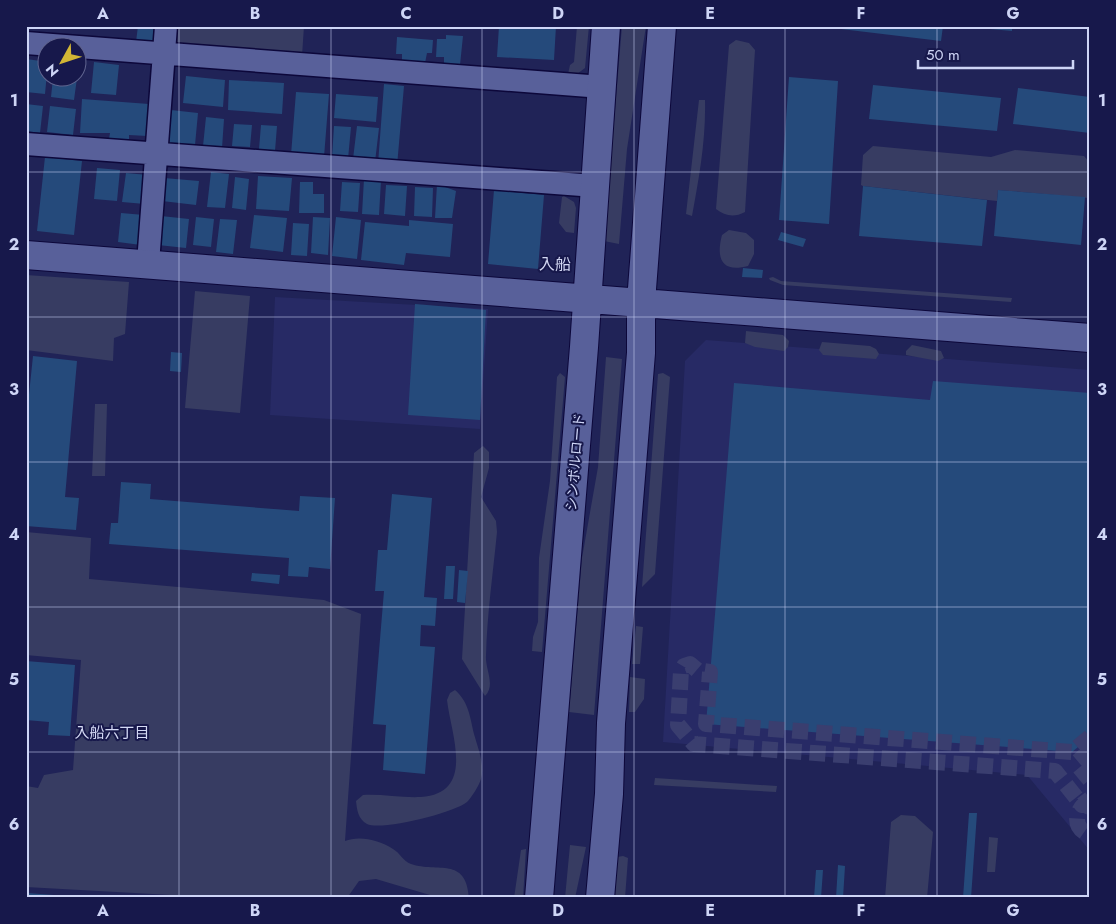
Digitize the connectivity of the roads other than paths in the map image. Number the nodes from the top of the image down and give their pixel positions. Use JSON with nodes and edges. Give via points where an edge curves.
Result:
{"nodes":[{"id":1,"x":166,"y":26,"type":"edge"},
{"id":2,"x":606,"y":26,"type":"edge"},
{"id":3,"x":662,"y":26,"type":"edge"},
{"id":4,"x":26,"y":43,"type":"edge"},
{"id":5,"x":164,"y":54,"type":"junction"},
{"id":6,"x":602,"y":87,"type":"junction"},
{"id":7,"x":26,"y":144,"type":"edge"},
{"id":8,"x":156,"y":154,"type":"junction"},
{"id":9,"x":595,"y":186,"type":"junction"},
{"id":10,"x":26,"y":255,"type":"edge"},
{"id":11,"x":148,"y":263,"type":"junction"},
{"id":12,"x":587,"y":298,"type":"junction"},
{"id":13,"x":641,"y":302,"type":"junction"},
{"id":14,"x":1090,"y":338,"type":"edge"},
{"id":15,"x":539,"y":898,"type":"edge"},
{"id":16,"x":600,"y":898,"type":"edge"}],
"edges":[{"from":1,"to":5,"type":"street"},
{"from":2,"to":6,"type":"street","name":"シンボルロード"},
{"from":3,"to":13,"type":"street"},
{"from":4,"to":5,"type":"street"},
{"from":5,"to":6,"type":"street"},
{"from":5,"to":8,"type":"street"},
{"from":6,"to":9,"type":"street","name":"シンボルロード"},
{"from":7,"to":8,"type":"street"},
{"from":8,"to":9,"type":"street"},
{"from":8,"to":11,"type":"street"},
{"from":9,"to":12,"type":"street","name":"シンボルロード"},
{"from":10,"to":11,"type":"street"},
{"from":11,"to":12,"type":"street"},
{"from":12,"to":13,"type":"street"},
{"from":12,"to":15,"type":"street","name":"シンボルロード"},
{"from":13,"to":14,"type":"street"},
{"from":13,"to":16,"type":"street","via":[[641,353]]}]}
